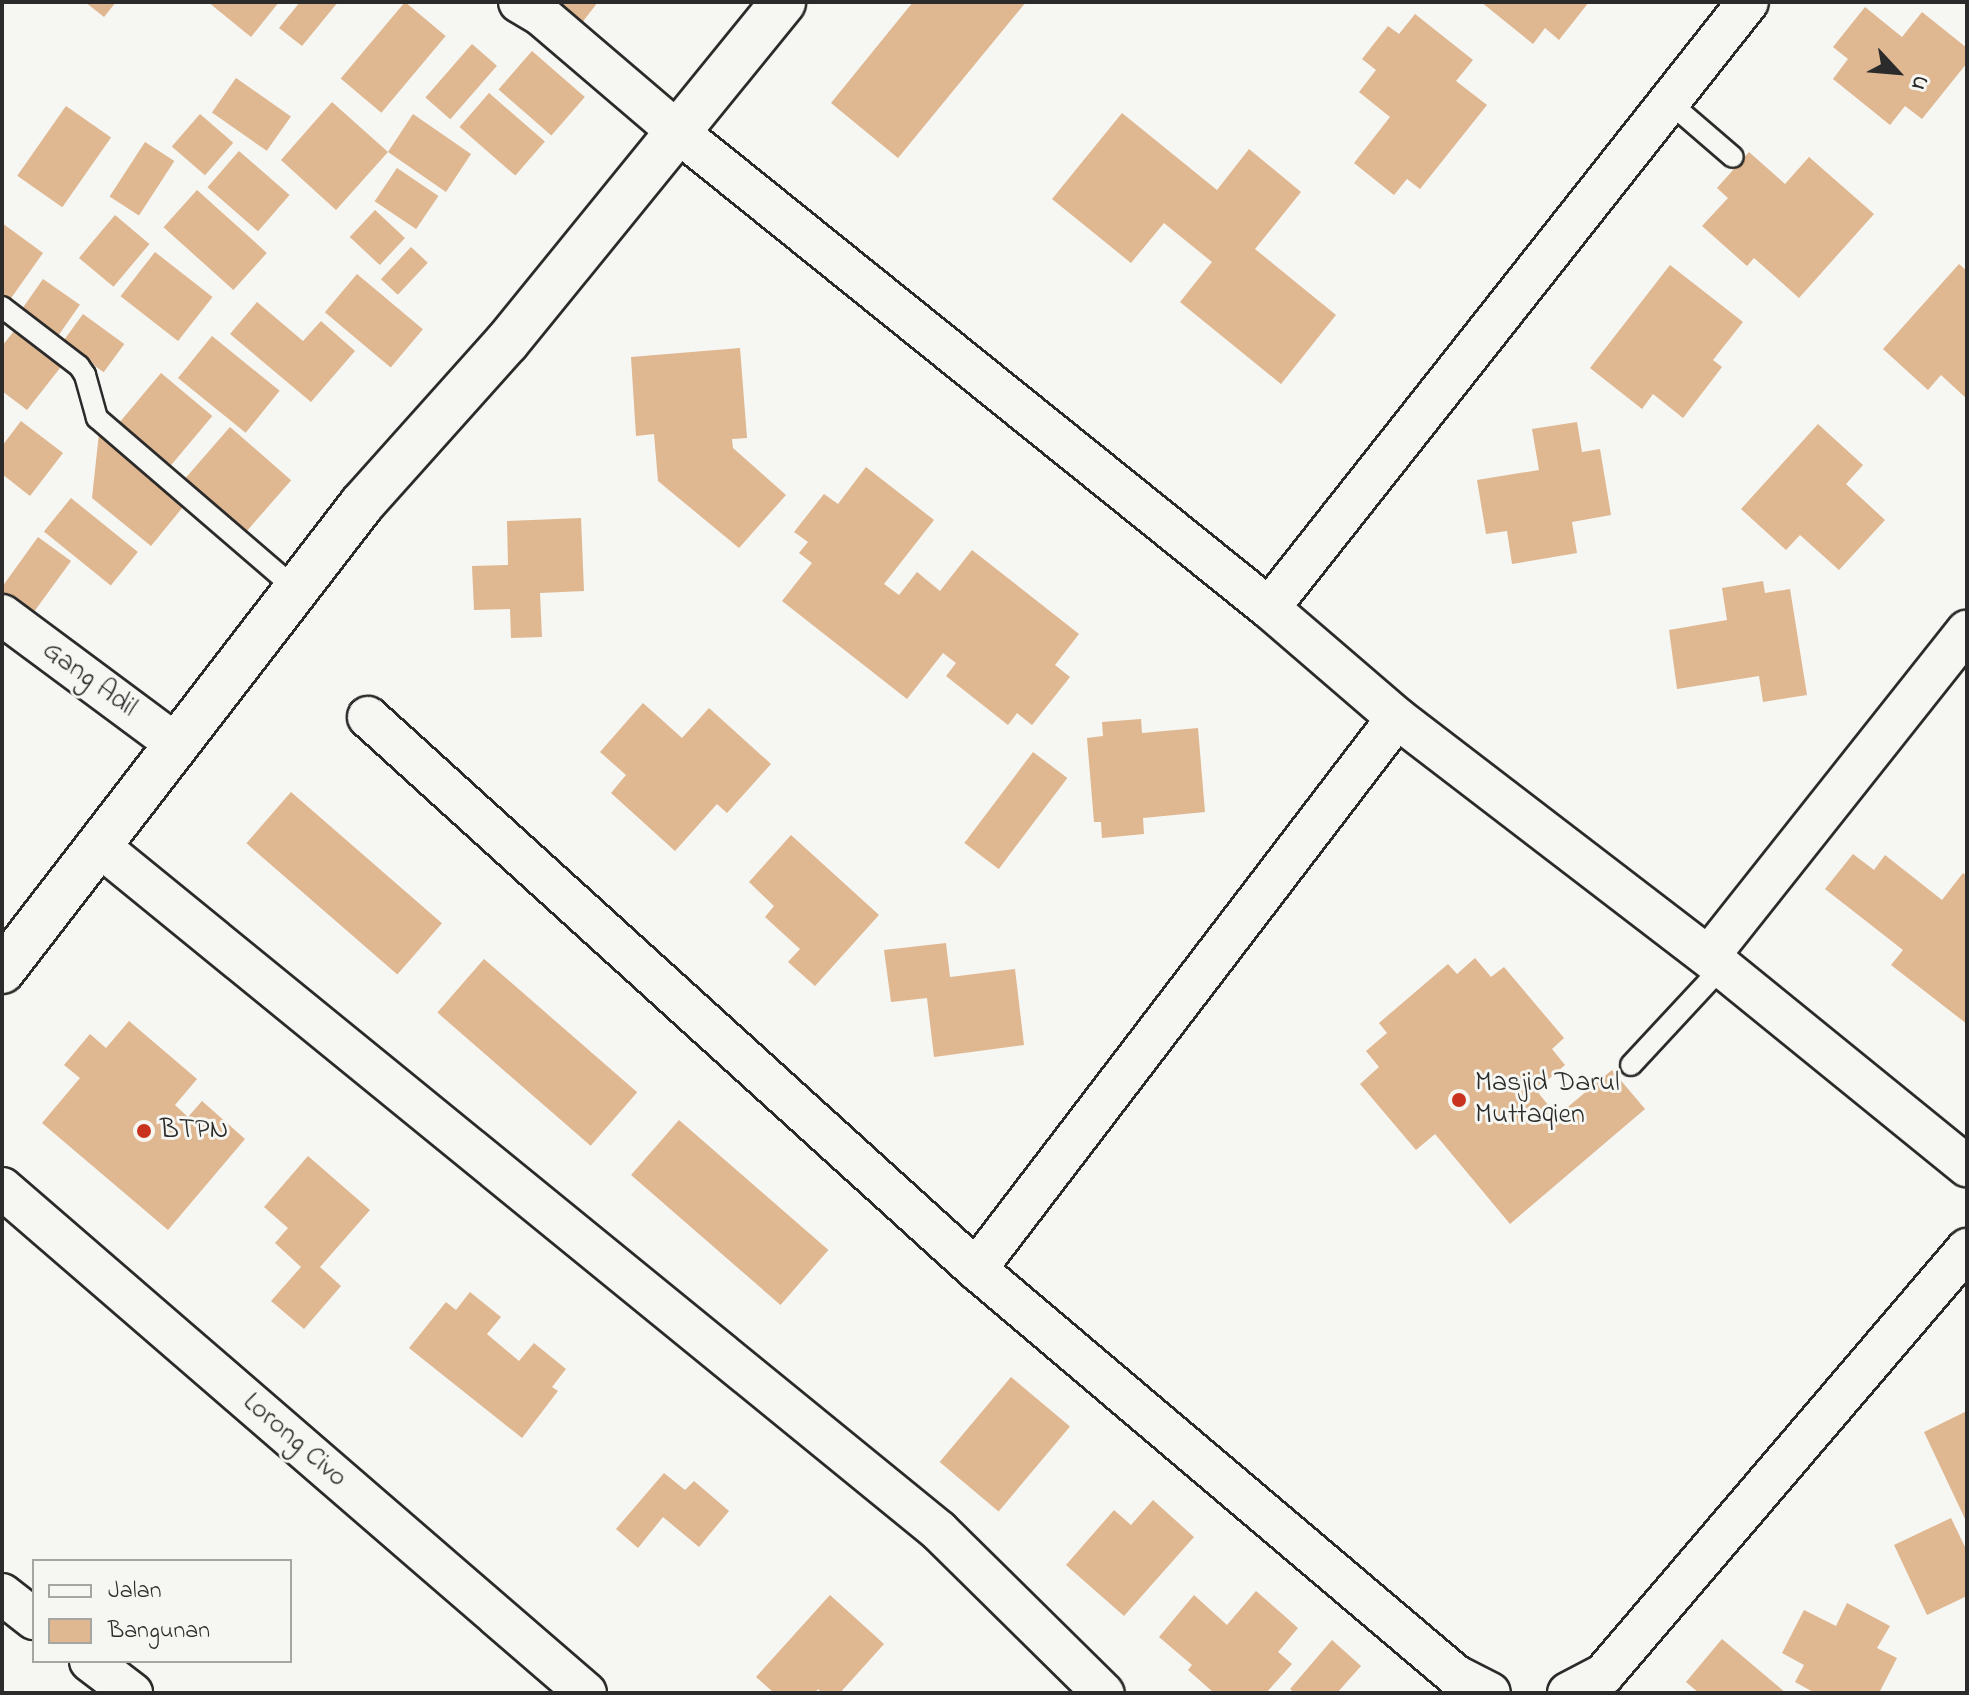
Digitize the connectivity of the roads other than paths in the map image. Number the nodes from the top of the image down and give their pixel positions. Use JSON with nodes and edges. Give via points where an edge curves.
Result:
{"nodes":[{"id":1,"x":519,"y":2,"type":"edge"},
{"id":2,"x":783,"y":2,"type":"edge"},
{"id":3,"x":1748,"y":2,"type":"edge"},
{"id":4,"x":1669,"y":102,"type":"junction"},
{"id":5,"x":678,"y":132,"type":"junction"},
{"id":6,"x":1733,"y":157,"type":"dead end"},
{"id":7,"x":2,"y":307,"type":"edge"},
{"id":8,"x":296,"y":589,"type":"junction"},
{"id":9,"x":1269,"y":608,"type":"junction"},
{"id":10,"x":2,"y":615,"type":"edge"},
{"id":11,"x":1967,"y":631,"type":"edge"},
{"id":12,"x":368,"y":717,"type":"dead end"},
{"id":13,"x":1397,"y":718,"type":"junction"},
{"id":14,"x":176,"y":744,"type":"junction"},
{"id":15,"x":98,"y":845,"type":"junction"},
{"id":16,"x":1716,"y":962,"type":"junction"},
{"id":17,"x":2,"y":971,"type":"edge"},
{"id":18,"x":1631,"y":1065,"type":"dead end"},
{"id":19,"x":1967,"y":1166,"type":"edge"},
{"id":20,"x":2,"y":1188,"type":"edge"},
{"id":21,"x":1967,"y":1249,"type":"edge"},
{"id":22,"x":976,"y":1269,"type":"junction"},
{"id":23,"x":2,"y":1594,"type":"edge"},
{"id":24,"x":32,"y":1617,"type":"edge"},
{"id":25,"x":93,"y":1663,"type":"edge"},
{"id":26,"x":132,"y":1693,"type":"edge"},
{"id":27,"x":586,"y":1693,"type":"edge"},
{"id":28,"x":1103,"y":1693,"type":"edge"},
{"id":29,"x":1490,"y":1693,"type":"edge"},
{"id":30,"x":1568,"y":1693,"type":"edge"}],
"edges":[{"from":1,"to":5,"type":"street"},
{"from":2,"to":5,"type":"main road"},
{"from":3,"to":4,"type":"street"},
{"from":4,"to":6,"type":"lane"},
{"from":4,"to":9,"type":"street"},
{"from":5,"to":8,"type":"main road"},
{"from":5,"to":9,"type":"street"},
{"from":7,"to":8,"type":"lane","via":[[79,366],[97,418]]},
{"from":8,"to":14,"type":"main road"},
{"from":9,"to":13,"type":"street"},
{"from":10,"to":14,"type":"street","name":"Gang Adil"},
{"from":11,"to":16,"type":"street"},
{"from":12,"to":22,"type":"street"},
{"from":13,"to":16,"type":"street"},
{"from":13,"to":22,"type":"street"},
{"from":14,"to":15,"type":"main road"},
{"from":15,"to":17,"type":"main road"},
{"from":15,"to":28,"type":"street","via":[[939,1531]]},
{"from":16,"to":18,"type":"lane"},
{"from":16,"to":19,"type":"street"},
{"from":20,"to":27,"type":"street","name":"Lorong Civo"},
{"from":21,"to":30,"type":"street","via":[[1604,1674]]},
{"from":22,"to":29,"type":"street","via":[[1455,1675]]},
{"from":23,"to":24,"type":"street"},
{"from":25,"to":26,"type":"street"}]}
